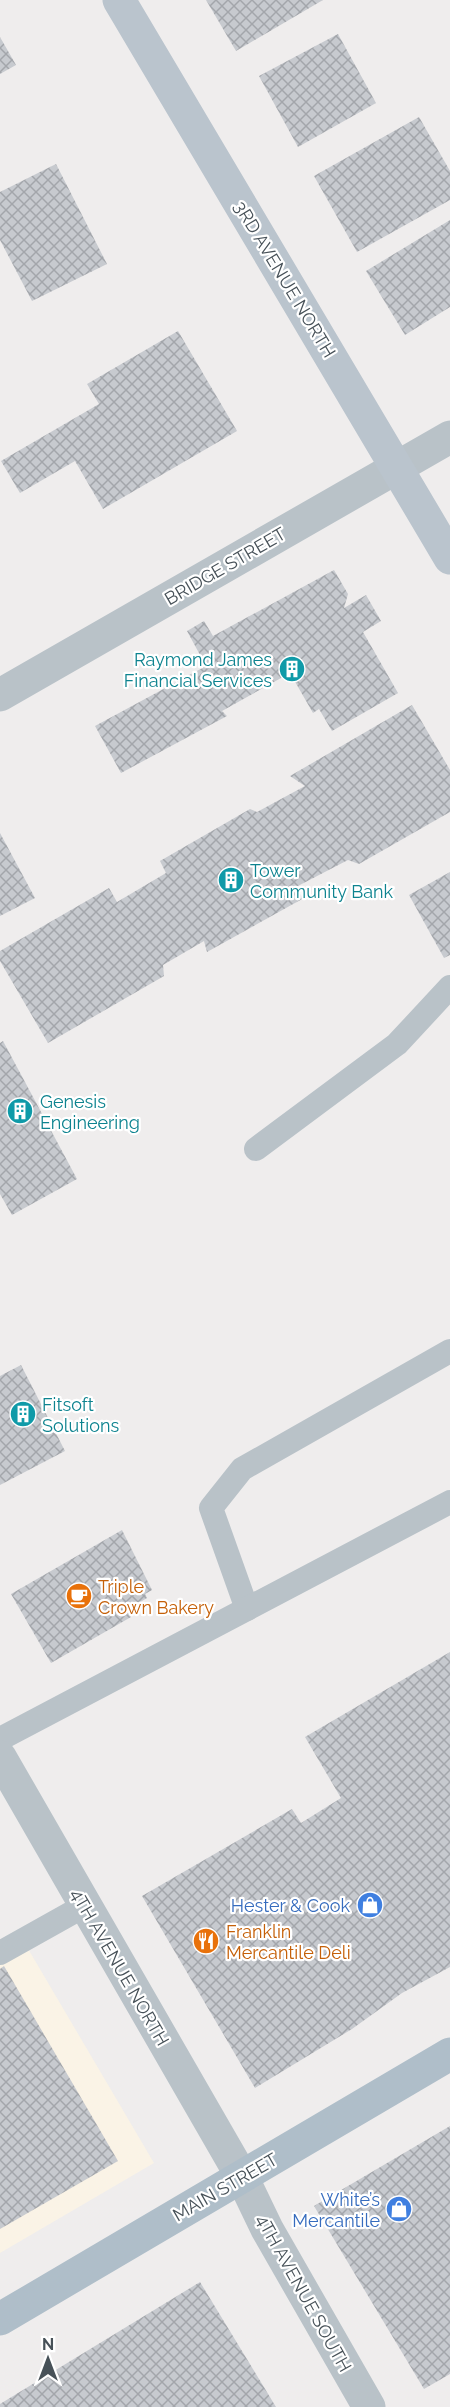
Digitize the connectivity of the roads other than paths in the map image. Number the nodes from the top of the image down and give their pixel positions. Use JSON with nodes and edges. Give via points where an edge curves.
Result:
{"nodes":[{"id":1,"x":119,"y":0,"type":"edge"},
{"id":2,"x":450,"y":436,"type":"edge"},
{"id":3,"x":397,"y":468,"type":"junction"},
{"id":4,"x":450,"y":558,"type":"edge"},
{"id":5,"x":0,"y":695,"type":"edge"},
{"id":6,"x":450,"y":987,"type":"edge"},
{"id":7,"x":256,"y":1149,"type":"dead end"},
{"id":8,"x":450,"y":1352,"type":"edge"},
{"id":9,"x":450,"y":1502,"type":"edge"},
{"id":10,"x":247,"y":1609,"type":"junction"},
{"id":11,"x":0,"y":1739,"type":"edge"},
{"id":12,"x":0,"y":1757,"type":"edge"},
{"id":13,"x":84,"y":1906,"type":"junction"},
{"id":14,"x":0,"y":1953,"type":"edge"},
{"id":15,"x":450,"y":2055,"type":"edge"},
{"id":16,"x":242,"y":2177,"type":"junction"},
{"id":17,"x":0,"y":2319,"type":"edge"},
{"id":18,"x":369,"y":2407,"type":"edge"}],
"edges":[{"from":1,"to":3,"type":"main road","name":"3RD AVENUE NORTH"},
{"from":2,"to":3,"type":"street","name":"BRIDGE STREET"},
{"from":3,"to":4,"type":"main road","name":"3RD AVENUE NORTH"},
{"from":3,"to":5,"type":"street","name":"BRIDGE STREET"},
{"from":6,"to":7,"type":"lane","via":[[397,1044]]},
{"from":8,"to":10,"type":"lane","via":[[242,1469],[211,1508]]},
{"from":9,"to":10,"type":"lane"},
{"from":10,"to":11,"type":"lane"},
{"from":12,"to":13,"type":"street","name":"4TH AVENUE NORTH"},
{"from":13,"to":14,"type":"lane"},
{"from":13,"to":16,"type":"street","name":"4TH AVENUE NORTH"},
{"from":15,"to":16,"type":"main road","name":"MAIN STREET"},
{"from":16,"to":17,"type":"main road","name":"MAIN STREET"},
{"from":16,"to":18,"type":"street","name":"4TH AVENUE SOUTH","via":[[267,2229]]}]}
